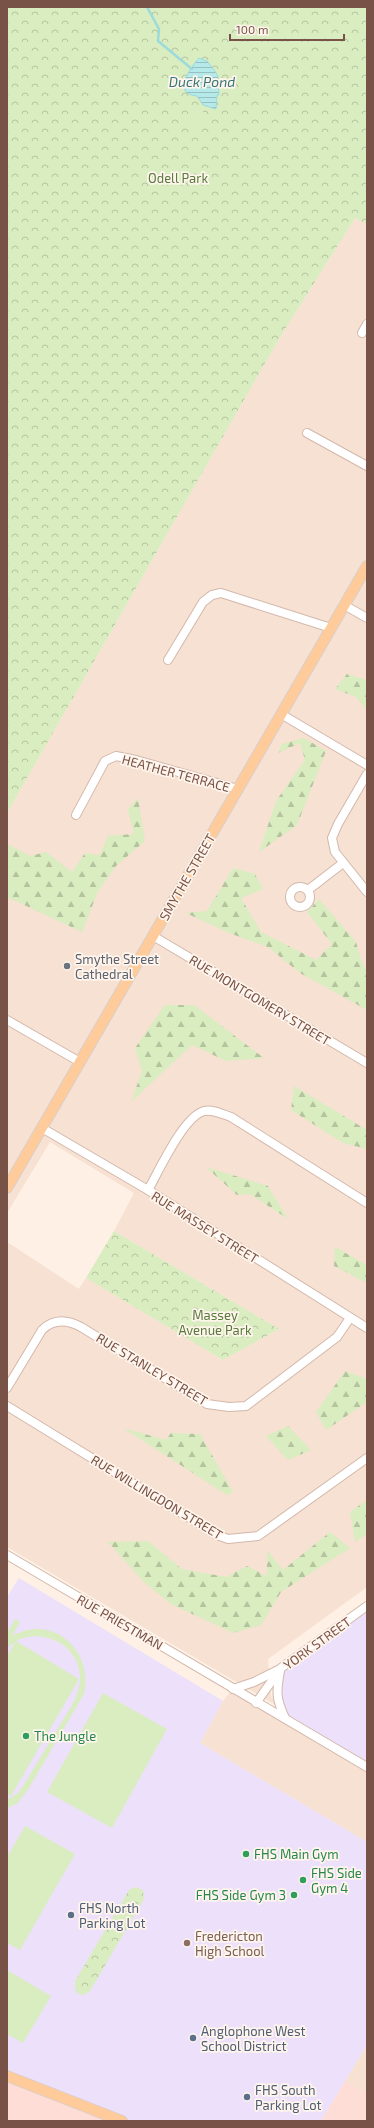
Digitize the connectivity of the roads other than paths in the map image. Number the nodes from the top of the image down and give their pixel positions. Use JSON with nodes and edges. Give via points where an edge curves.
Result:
{"nodes":[{"id":1,"x":367,"y":324,"type":"edge"},
{"id":2,"x":362,"y":333,"type":"dead end"},
{"id":3,"x":307,"y":433,"type":"dead end"},
{"id":4,"x":367,"y":466,"type":"edge"},
{"id":5,"x":367,"y":566,"type":"edge"},
{"id":6,"x":344,"y":605,"type":"junction"},
{"id":7,"x":367,"y":618,"type":"edge"},
{"id":8,"x":331,"y":628,"type":"junction"},
{"id":9,"x":168,"y":660,"type":"dead end"},
{"id":10,"x":281,"y":714,"type":"junction"},
{"id":11,"x":367,"y":765,"type":"edge"},
{"id":12,"x":367,"y":774,"type":"edge"},
{"id":13,"x":238,"y":789,"type":"junction"},
{"id":14,"x":76,"y":815,"type":"dead end"},
{"id":15,"x":343,"y":863,"type":"junction"},
{"id":16,"x":308,"y":890,"type":"dead end"},
{"id":17,"x":367,"y":892,"type":"edge"},
{"id":18,"x":153,"y":936,"type":"junction"},
{"id":19,"x":7,"y":1020,"type":"edge"},
{"id":20,"x":80,"y":1062,"type":"junction"},
{"id":21,"x":367,"y":1063,"type":"edge"},
{"id":22,"x":42,"y":1128,"type":"junction"},
{"id":23,"x":7,"y":1188,"type":"edge"},
{"id":24,"x":148,"y":1190,"type":"junction"},
{"id":25,"x":367,"y":1203,"type":"edge"},
{"id":26,"x":350,"y":1318,"type":"junction"},
{"id":27,"x":367,"y":1328,"type":"edge"},
{"id":28,"x":7,"y":1388,"type":"edge"},
{"id":29,"x":7,"y":1406,"type":"edge"},
{"id":30,"x":367,"y":1458,"type":"edge"},
{"id":31,"x":7,"y":1555,"type":"edge"},
{"id":32,"x":367,"y":1606,"type":"edge"},
{"id":33,"x":280,"y":1668,"type":"junction"},
{"id":34,"x":233,"y":1689,"type":"junction"},
{"id":35,"x":256,"y":1703,"type":"junction"},
{"id":36,"x":285,"y":1718,"type":"junction"},
{"id":37,"x":367,"y":1768,"type":"edge"},
{"id":38,"x":7,"y":2076,"type":"edge"},
{"id":39,"x":122,"y":2121,"type":"edge"}],
"edges":[{"from":1,"to":2,"type":"street"},
{"from":3,"to":4,"type":"street"},
{"from":5,"to":6,"type":"main road","name":"SMYTHE STREET"},
{"from":6,"to":7,"type":"street"},
{"from":6,"to":8,"type":"main road","name":"SMYTHE STREET"},
{"from":8,"to":9,"type":"street","via":[[221,593],[212,595],[203,602]]},
{"from":8,"to":10,"type":"main road","name":"SMYTHE STREET"},
{"from":10,"to":11,"type":"street"},
{"from":10,"to":13,"type":"main road","name":"SMYTHE STREET"},
{"from":12,"to":15,"type":"street","via":[[332,838],[335,852]]},
{"from":13,"to":14,"type":"street","name":"HEATHER TERRACE","via":[[116,756],[105,761]]},
{"from":13,"to":18,"type":"main road","name":"SMYTHE STREET"},
{"from":15,"to":16,"type":"street"},
{"from":15,"to":17,"type":"street"},
{"from":18,"to":20,"type":"main road","name":"SMYTHE STREET"},
{"from":18,"to":21,"type":"street","name":"RUE MONTGOMERY STREET"},
{"from":19,"to":20,"type":"street"},
{"from":20,"to":22,"type":"main road","name":"SMYTHE STREET"},
{"from":22,"to":23,"type":"main road","name":"SMYTHE STREET"},
{"from":22,"to":24,"type":"street","name":"RUE MASSEY STREET"},
{"from":24,"to":25,"type":"street","via":[[185,1126],[204,1111],[216,1111],[231,1117]]},
{"from":24,"to":26,"type":"street","name":"RUE MASSEY STREET"},
{"from":26,"to":27,"type":"street","name":"RUE MASSEY STREET"},
{"from":26,"to":28,"type":"street","name":"RUE STANLEY STREET","via":[[337,1337],[246,1406],[207,1404],[81,1327],[64,1320],[47,1325],[42,1330]]},
{"from":29,"to":30,"type":"street","name":"RUE WILLINGDON STREET","via":[[217,1535],[228,1539],[262,1534]]},
{"from":31,"to":34,"type":"street","name":"RUE PRIESTMAN"},
{"from":32,"to":33,"type":"street","name":"YORK STREET"},
{"from":33,"to":34,"type":"street","via":[[254,1682]]},
{"from":33,"to":35,"type":"street","name":"YORK STREET"},
{"from":33,"to":36,"type":"street","via":[[276,1690]]},
{"from":34,"to":35,"type":"street","name":"RUE PRIESTMAN"},
{"from":35,"to":36,"type":"street","name":"RUE PRIESTMAN"},
{"from":36,"to":37,"type":"street","name":"RUE PRIESTMAN"},
{"from":38,"to":39,"type":"main road"}]}
